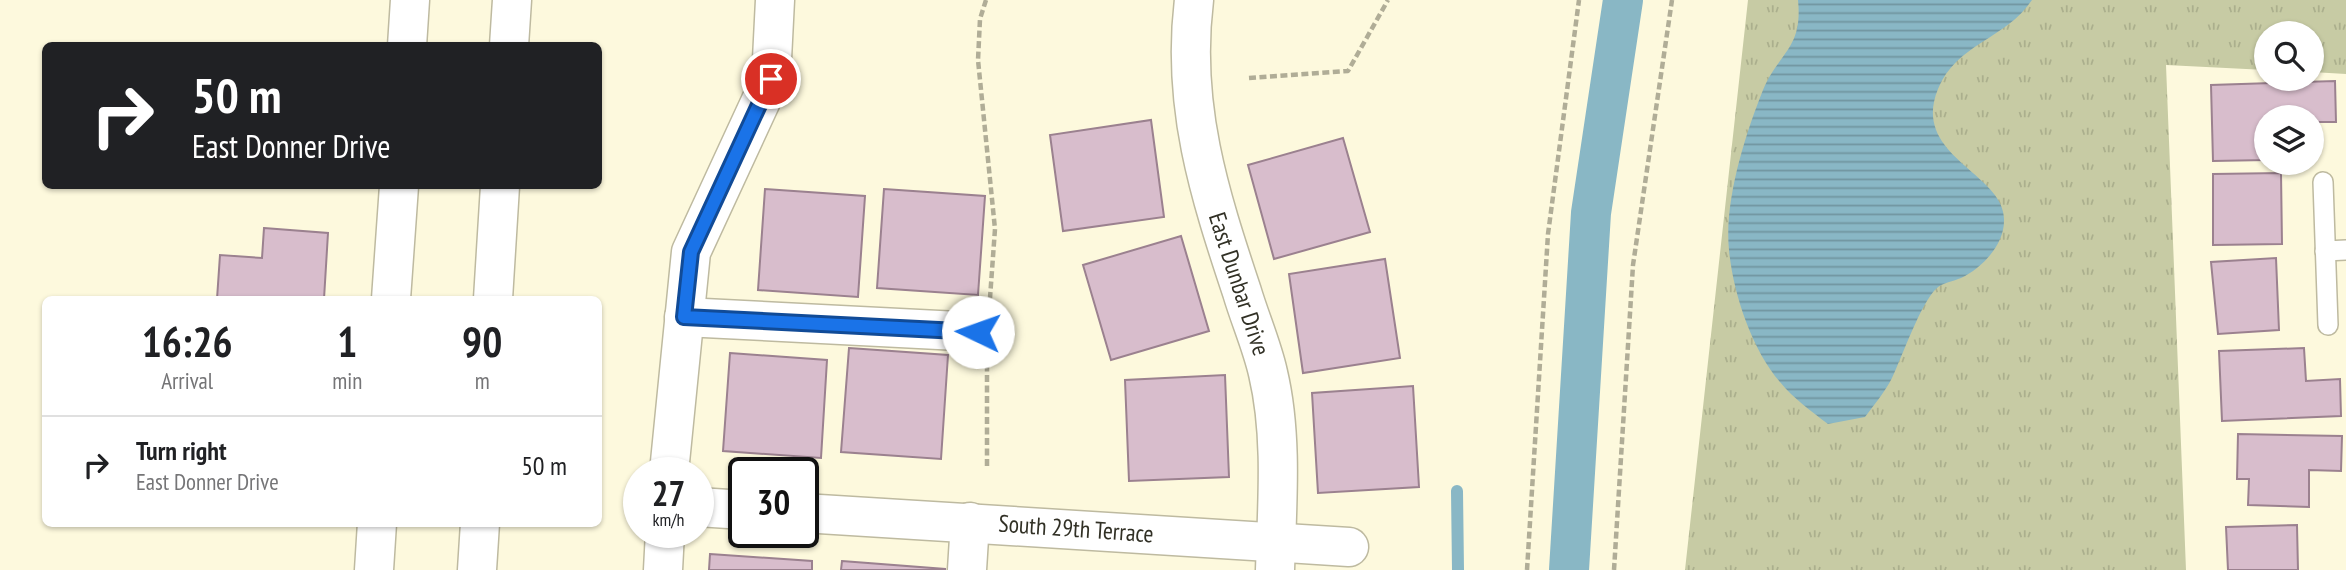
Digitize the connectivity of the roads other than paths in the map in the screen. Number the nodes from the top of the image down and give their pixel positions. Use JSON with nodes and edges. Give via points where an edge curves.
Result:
{"nodes":[{"id":1,"x":410,"y":0,"type":"edge"},
{"id":2,"x":512,"y":0,"type":"edge"},
{"id":3,"x":775,"y":0,"type":"edge"},
{"id":4,"x":1194,"y":0,"type":"edge"},
{"id":5,"x":408,"y":42,"type":"edge"},
{"id":6,"x":509,"y":42,"type":"edge"},
{"id":7,"x":2323,"y":182,"type":"dead end"},
{"id":8,"x":398,"y":189,"type":"edge"},
{"id":9,"x":500,"y":189,"type":"edge"},
{"id":10,"x":2346,"y":250,"type":"edge"},
{"id":11,"x":2325,"y":251,"type":"junction"},
{"id":12,"x":391,"y":296,"type":"edge"},
{"id":13,"x":493,"y":296,"type":"edge"},
{"id":14,"x":684,"y":317,"type":"junction"},
{"id":15,"x":2328,"y":325,"type":"dead end"},
{"id":16,"x":985,"y":335,"type":"road end"},
{"id":17,"x":670,"y":457,"type":"edge"},
{"id":18,"x":819,"y":514,"type":"edge"},
{"id":19,"x":970,"y":522,"type":"junction"},
{"id":20,"x":377,"y":527,"type":"edge"},
{"id":21,"x":480,"y":527,"type":"edge"},
{"id":22,"x":1349,"y":547,"type":"dead end"},
{"id":23,"x":664,"y":548,"type":"edge"},
{"id":24,"x":1275,"y":556,"type":"edge"},
{"id":25,"x":374,"y":570,"type":"edge"},
{"id":26,"x":477,"y":570,"type":"edge"},
{"id":27,"x":663,"y":570,"type":"edge"},
{"id":28,"x":967,"y":570,"type":"edge"}],
"edges":[{"from":1,"to":5,"type":"street"},
{"from":2,"to":6,"type":"street"},
{"from":3,"to":14,"type":"street","via":[[771,79],[691,252]]},
{"from":4,"to":24,"type":"street","name":"East Dunbar Drive","via":[[1191,103],[1213,203],[1268,373],[1276,436]]},
{"from":7,"to":11,"type":"lane"},
{"from":8,"to":12,"type":"street"},
{"from":9,"to":13,"type":"street"},
{"from":10,"to":11,"type":"lane"},
{"from":11,"to":15,"type":"lane"},
{"from":14,"to":16,"type":"street"},
{"from":14,"to":17,"type":"street"},
{"from":18,"to":19,"type":"street","name":"South 29th Terrace"},
{"from":19,"to":24,"type":"street","name":"South 29th Terrace"},
{"from":19,"to":28,"type":"street"},
{"from":20,"to":25,"type":"street"},
{"from":21,"to":26,"type":"street"},
{"from":22,"to":24,"type":"street","name":"South 29th Terrace"},
{"from":23,"to":27,"type":"street"}]}
